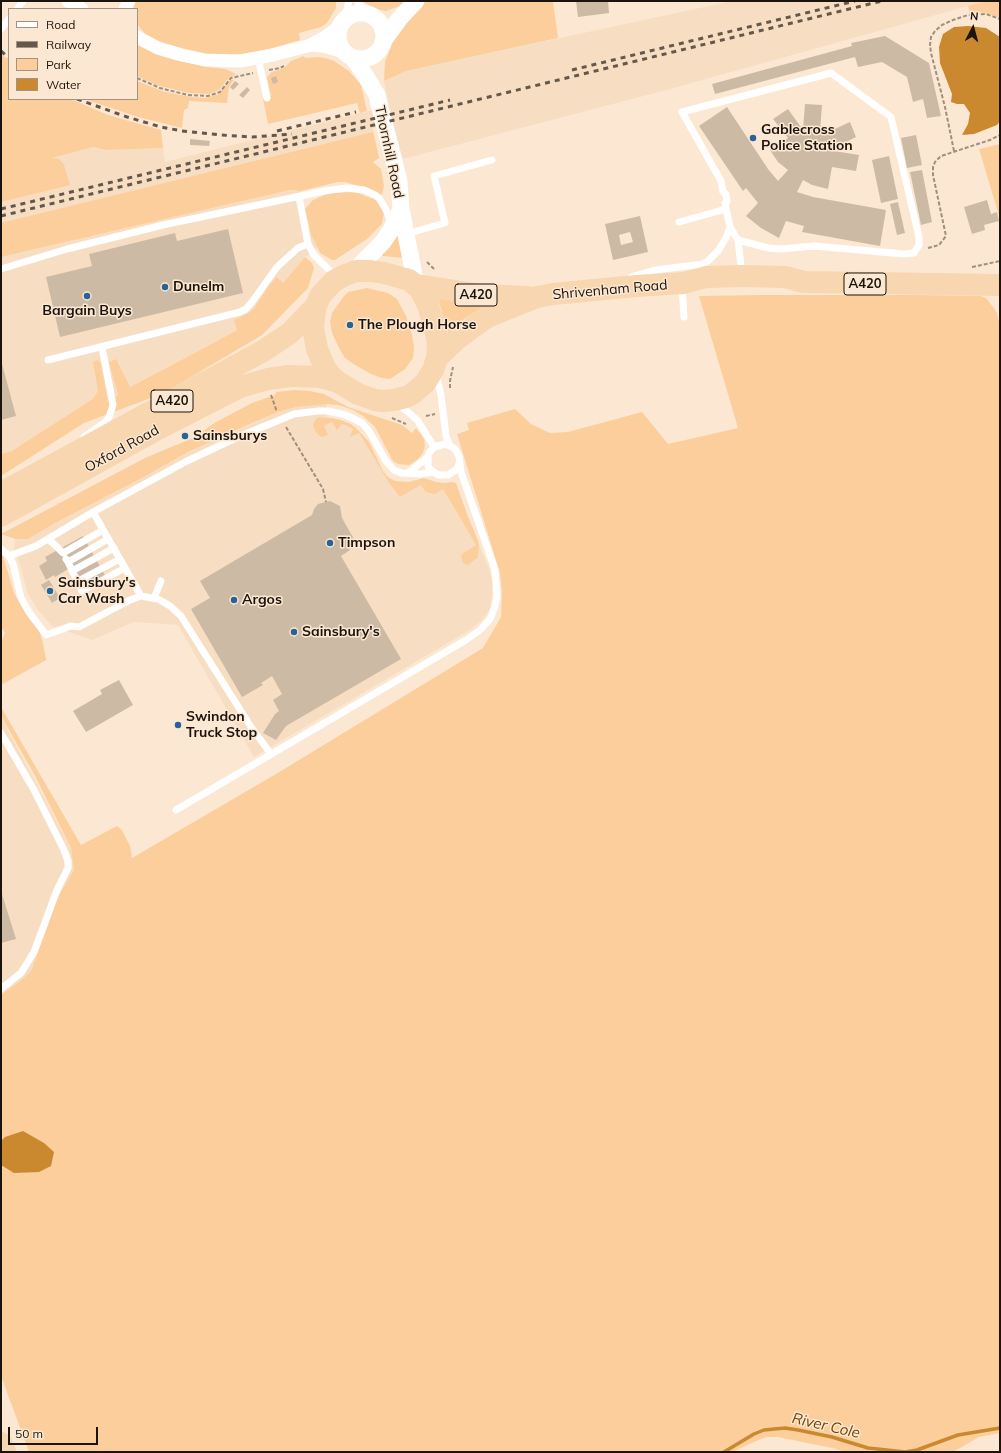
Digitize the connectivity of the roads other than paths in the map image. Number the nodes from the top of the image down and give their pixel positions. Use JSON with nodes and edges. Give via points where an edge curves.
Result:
{"nodes":[{"id":1,"x":68,"y":1,"type":"edge"},
{"id":2,"x":349,"y":1,"type":"edge"},
{"id":3,"x":414,"y":3,"type":"edge"},
{"id":4,"x":80,"y":8,"type":"edge"},
{"id":5,"x":365,"y":10,"type":"edge"},
{"id":6,"x":8,"y":20,"type":"edge"},
{"id":7,"x":342,"y":23,"type":"junction"},
{"id":8,"x":1,"y":29,"type":"edge"},
{"id":9,"x":138,"y":38,"type":"edge"},
{"id":10,"x":382,"y":44,"type":"junction"},
{"id":11,"x":311,"y":45,"type":"junction"},
{"id":12,"x":348,"y":55,"type":"junction"},
{"id":13,"x":258,"y":58,"type":"junction"},
{"id":14,"x":378,"y":97,"type":"junction"},
{"id":15,"x":267,"y":98,"type":"dead end"},
{"id":16,"x":492,"y":160,"type":"dead end"},
{"id":17,"x":299,"y":197,"type":"junction"},
{"id":18,"x":726,"y":206,"type":"junction"},
{"id":19,"x":678,"y":222,"type":"dead end"},
{"id":20,"x":730,"y":227,"type":"junction"},
{"id":21,"x":400,"y":230,"type":"junction"},
{"id":22,"x":738,"y":240,"type":"junction"},
{"id":23,"x":308,"y":244,"type":"junction"},
{"id":24,"x":1,"y":269,"type":"edge"},
{"id":25,"x":1000,"y":269,"type":"edge"},
{"id":26,"x":345,"y":276,"type":"junction"},
{"id":27,"x":739,"y":282,"type":"junction"},
{"id":28,"x":683,"y":283,"type":"junction"},
{"id":29,"x":925,"y":284,"type":"junction"},
{"id":30,"x":416,"y":285,"type":"junction"},
{"id":31,"x":1000,"y":285,"type":"edge"},
{"id":32,"x":596,"y":289,"type":"junction"},
{"id":33,"x":536,"y":298,"type":"junction"},
{"id":34,"x":316,"y":306,"type":"junction"},
{"id":35,"x":684,"y":317,"type":"dead end"},
{"id":36,"x":102,"y":347,"type":"junction"},
{"id":37,"x":48,"y":360,"type":"dead end"},
{"id":38,"x":442,"y":363,"type":"junction"},
{"id":39,"x":338,"y":382,"type":"junction"},
{"id":40,"x":390,"y":409,"type":"junction"},
{"id":41,"x":77,"y":442,"type":"dead end"},
{"id":42,"x":71,"y":446,"type":"dead end"},
{"id":43,"x":450,"y":446,"type":"junction"},
{"id":44,"x":434,"y":447,"type":"junction"},
{"id":45,"x":428,"y":457,"type":"junction"},
{"id":46,"x":459,"y":464,"type":"junction"},
{"id":47,"x":409,"y":472,"type":"junction"},
{"id":48,"x":433,"y":472,"type":"junction"},
{"id":49,"x":10,"y":488,"type":"edge"},
{"id":50,"x":93,"y":512,"type":"junction"},
{"id":51,"x":1,"y":516,"type":"edge"},
{"id":52,"x":103,"y":530,"type":"junction"},
{"id":53,"x":46,"y":540,"type":"junction"},
{"id":54,"x":108,"y":540,"type":"junction"},
{"id":55,"x":114,"y":548,"type":"junction"},
{"id":56,"x":1,"y":549,"type":"edge"},
{"id":57,"x":62,"y":553,"type":"junction"},
{"id":58,"x":9,"y":556,"type":"junction"},
{"id":59,"x":120,"y":559,"type":"junction"},
{"id":60,"x":68,"y":562,"type":"junction"},
{"id":61,"x":125,"y":568,"type":"junction"},
{"id":62,"x":72,"y":571,"type":"junction"},
{"id":63,"x":78,"y":581,"type":"junction"},
{"id":64,"x":161,"y":582,"type":"dead end"},
{"id":65,"x":141,"y":596,"type":"junction"},
{"id":66,"x":154,"y":598,"type":"junction"},
{"id":67,"x":1,"y":733,"type":"edge"},
{"id":68,"x":271,"y":754,"type":"junction"},
{"id":69,"x":176,"y":810,"type":"dead end"},
{"id":70,"x":1,"y":988,"type":"edge"},
{"id":71,"x":1,"y":1443,"type":"edge"},
{"id":72,"x":5,"y":1452,"type":"edge"}],
"edges":[{"from":1,"to":4,"type":"street"},
{"from":2,"to":7,"type":"lane"},
{"from":3,"to":5,"type":"street","name":"Thornhill Road","via":[[391,15]]},
{"from":3,"to":10,"type":"street","name":"Thornhill Road"},
{"from":5,"to":7,"type":"street"},
{"from":5,"to":10,"type":"street","via":[[381,25],[384,32]]},
{"from":6,"to":8,"type":"lane"},
{"from":7,"to":11,"type":"street"},
{"from":7,"to":12,"type":"street","via":[[337,38],[339,46]]},
{"from":9,"to":13,"type":"street","via":[[158,48],[206,60],[231,62]]},
{"from":10,"to":12,"type":"street","via":[[376,53],[367,58],[360,59]]},
{"from":10,"to":14,"type":"street","name":"Thornhill Road","via":[[377,70]]},
{"from":11,"to":12,"type":"street","via":[[333,48]]},
{"from":11,"to":13,"type":"street"},
{"from":12,"to":14,"type":"street","name":"Thornhill Road"},
{"from":13,"to":15,"type":"lane"},
{"from":14,"to":21,"type":"street","name":"Thornhill Road","via":[[400,192]]},
{"from":16,"to":21,"type":"lane","via":[[434,176],[445,223]]},
{"from":17,"to":21,"type":"lane","via":[[347,188],[364,190],[379,198]]},
{"from":17,"to":23,"type":"lane"},
{"from":17,"to":24,"type":"lane","via":[[163,225]]},
{"from":18,"to":19,"type":"lane"},
{"from":18,"to":20,"type":"lane"},
{"from":18,"to":22,"type":"lane","via":[[726,194],[723,192],[721,181],[682,112],[831,73],[891,117],[919,237],[918,247],[914,253],[814,246],[781,250]]},
{"from":20,"to":22,"type":"lane"},
{"from":20,"to":32,"type":"lane","via":[[718,251],[703,264],[649,271]]},
{"from":21,"to":26,"type":"street"},
{"from":21,"to":30,"type":"street","name":"Thornhill Road","via":[[411,259]]},
{"from":22,"to":27,"type":"lane"},
{"from":23,"to":26,"type":"lane","via":[[314,255]]},
{"from":23,"to":36,"type":"lane","via":[[298,248],[277,267],[252,302],[240,312]]},
{"from":25,"to":29,"type":"highway","name":"Shrivenham Road","number":"A420"},
{"from":26,"to":30,"type":"highway","number":"A420","via":[[366,271],[384,273]]},
{"from":26,"to":34,"type":"highway","number":"A420","via":[[322,293]]},
{"from":27,"to":28,"type":"highway","name":"Shrivenham Road","number":"A420","via":[[706,277]]},
{"from":27,"to":29,"type":"highway","name":"Shrivenham Road","number":"A420","via":[[780,288],[804,282]]},
{"from":28,"to":32,"type":"highway","name":"Shrivenham Road","number":"A420"},
{"from":28,"to":35,"type":"lane"},
{"from":29,"to":31,"type":"highway","name":"Shrivenham Road","number":"A420"},
{"from":30,"to":33,"type":"highway","name":"Shrivenham Road","number":"A420","via":[[481,295]]},
{"from":30,"to":38,"type":"highway","number":"A420","via":[[428,305]]},
{"from":32,"to":33,"type":"highway","name":"Shrivenham Road","number":"A420"},
{"from":33,"to":38,"type":"highway","name":"Shrivenham Road","number":"A420","via":[[487,317],[458,338]]},
{"from":34,"to":39,"type":"highway","number":"A420","via":[[313,328],[317,349],[328,372]]},
{"from":34,"to":49,"type":"highway","name":"Oxford Road","number":"A420","via":[[290,333],[270,347]]},
{"from":36,"to":37,"type":"lane"},
{"from":36,"to":41,"type":"lane","via":[[113,405],[106,422]]},
{"from":38,"to":40,"type":"highway","number":"A420","via":[[417,391]]},
{"from":38,"to":43,"type":"lane","via":[[439,385],[446,436]]},
{"from":39,"to":40,"type":"highway","number":"A420","via":[[358,394],[382,401]]},
{"from":39,"to":51,"type":"highway","name":"Oxford Road","number":"A420","via":[[289,376],[240,387]]},
{"from":40,"to":44,"type":"lane","via":[[408,412],[418,421]]},
{"from":42,"to":49,"type":"lane"},
{"from":43,"to":44,"type":"lane"},
{"from":43,"to":46,"type":"lane","via":[[459,456]]},
{"from":44,"to":45,"type":"lane"},
{"from":45,"to":47,"type":"lane"},
{"from":45,"to":48,"type":"lane","via":[[428,466]]},
{"from":46,"to":48,"type":"lane","via":[[448,476]]},
{"from":46,"to":68,"type":"lane","via":[[495,570],[497,598],[490,619],[466,640]]},
{"from":47,"to":48,"type":"lane"},
{"from":47,"to":50,"type":"lane","via":[[401,473],[394,470],[369,431],[346,414],[318,411],[294,414],[187,460]]},
{"from":50,"to":52,"type":"lane"},
{"from":50,"to":53,"type":"lane"},
{"from":52,"to":54,"type":"lane"},
{"from":52,"to":57,"type":"lane"},
{"from":53,"to":57,"type":"lane"},
{"from":53,"to":58,"type":"lane"},
{"from":54,"to":55,"type":"lane"},
{"from":54,"to":60,"type":"lane"},
{"from":55,"to":59,"type":"lane"},
{"from":55,"to":62,"type":"lane"},
{"from":56,"to":58,"type":"lane"},
{"from":57,"to":60,"type":"lane"},
{"from":58,"to":65,"type":"lane","via":[[21,598],[46,635],[71,626],[79,627]]},
{"from":59,"to":61,"type":"lane"},
{"from":59,"to":63,"type":"lane"},
{"from":60,"to":62,"type":"lane"},
{"from":61,"to":63,"type":"lane","via":[[82,591]]},
{"from":61,"to":65,"type":"lane"},
{"from":62,"to":63,"type":"lane"},
{"from":64,"to":66,"type":"lane"},
{"from":65,"to":66,"type":"lane"},
{"from":66,"to":68,"type":"lane","via":[[170,606],[181,616],[250,727]]},
{"from":67,"to":70,"type":"lane","via":[[41,804],[68,861],[67,870],[34,952],[21,973]]},
{"from":68,"to":69,"type":"lane"},
{"from":71,"to":72,"type":"highway"}]}
